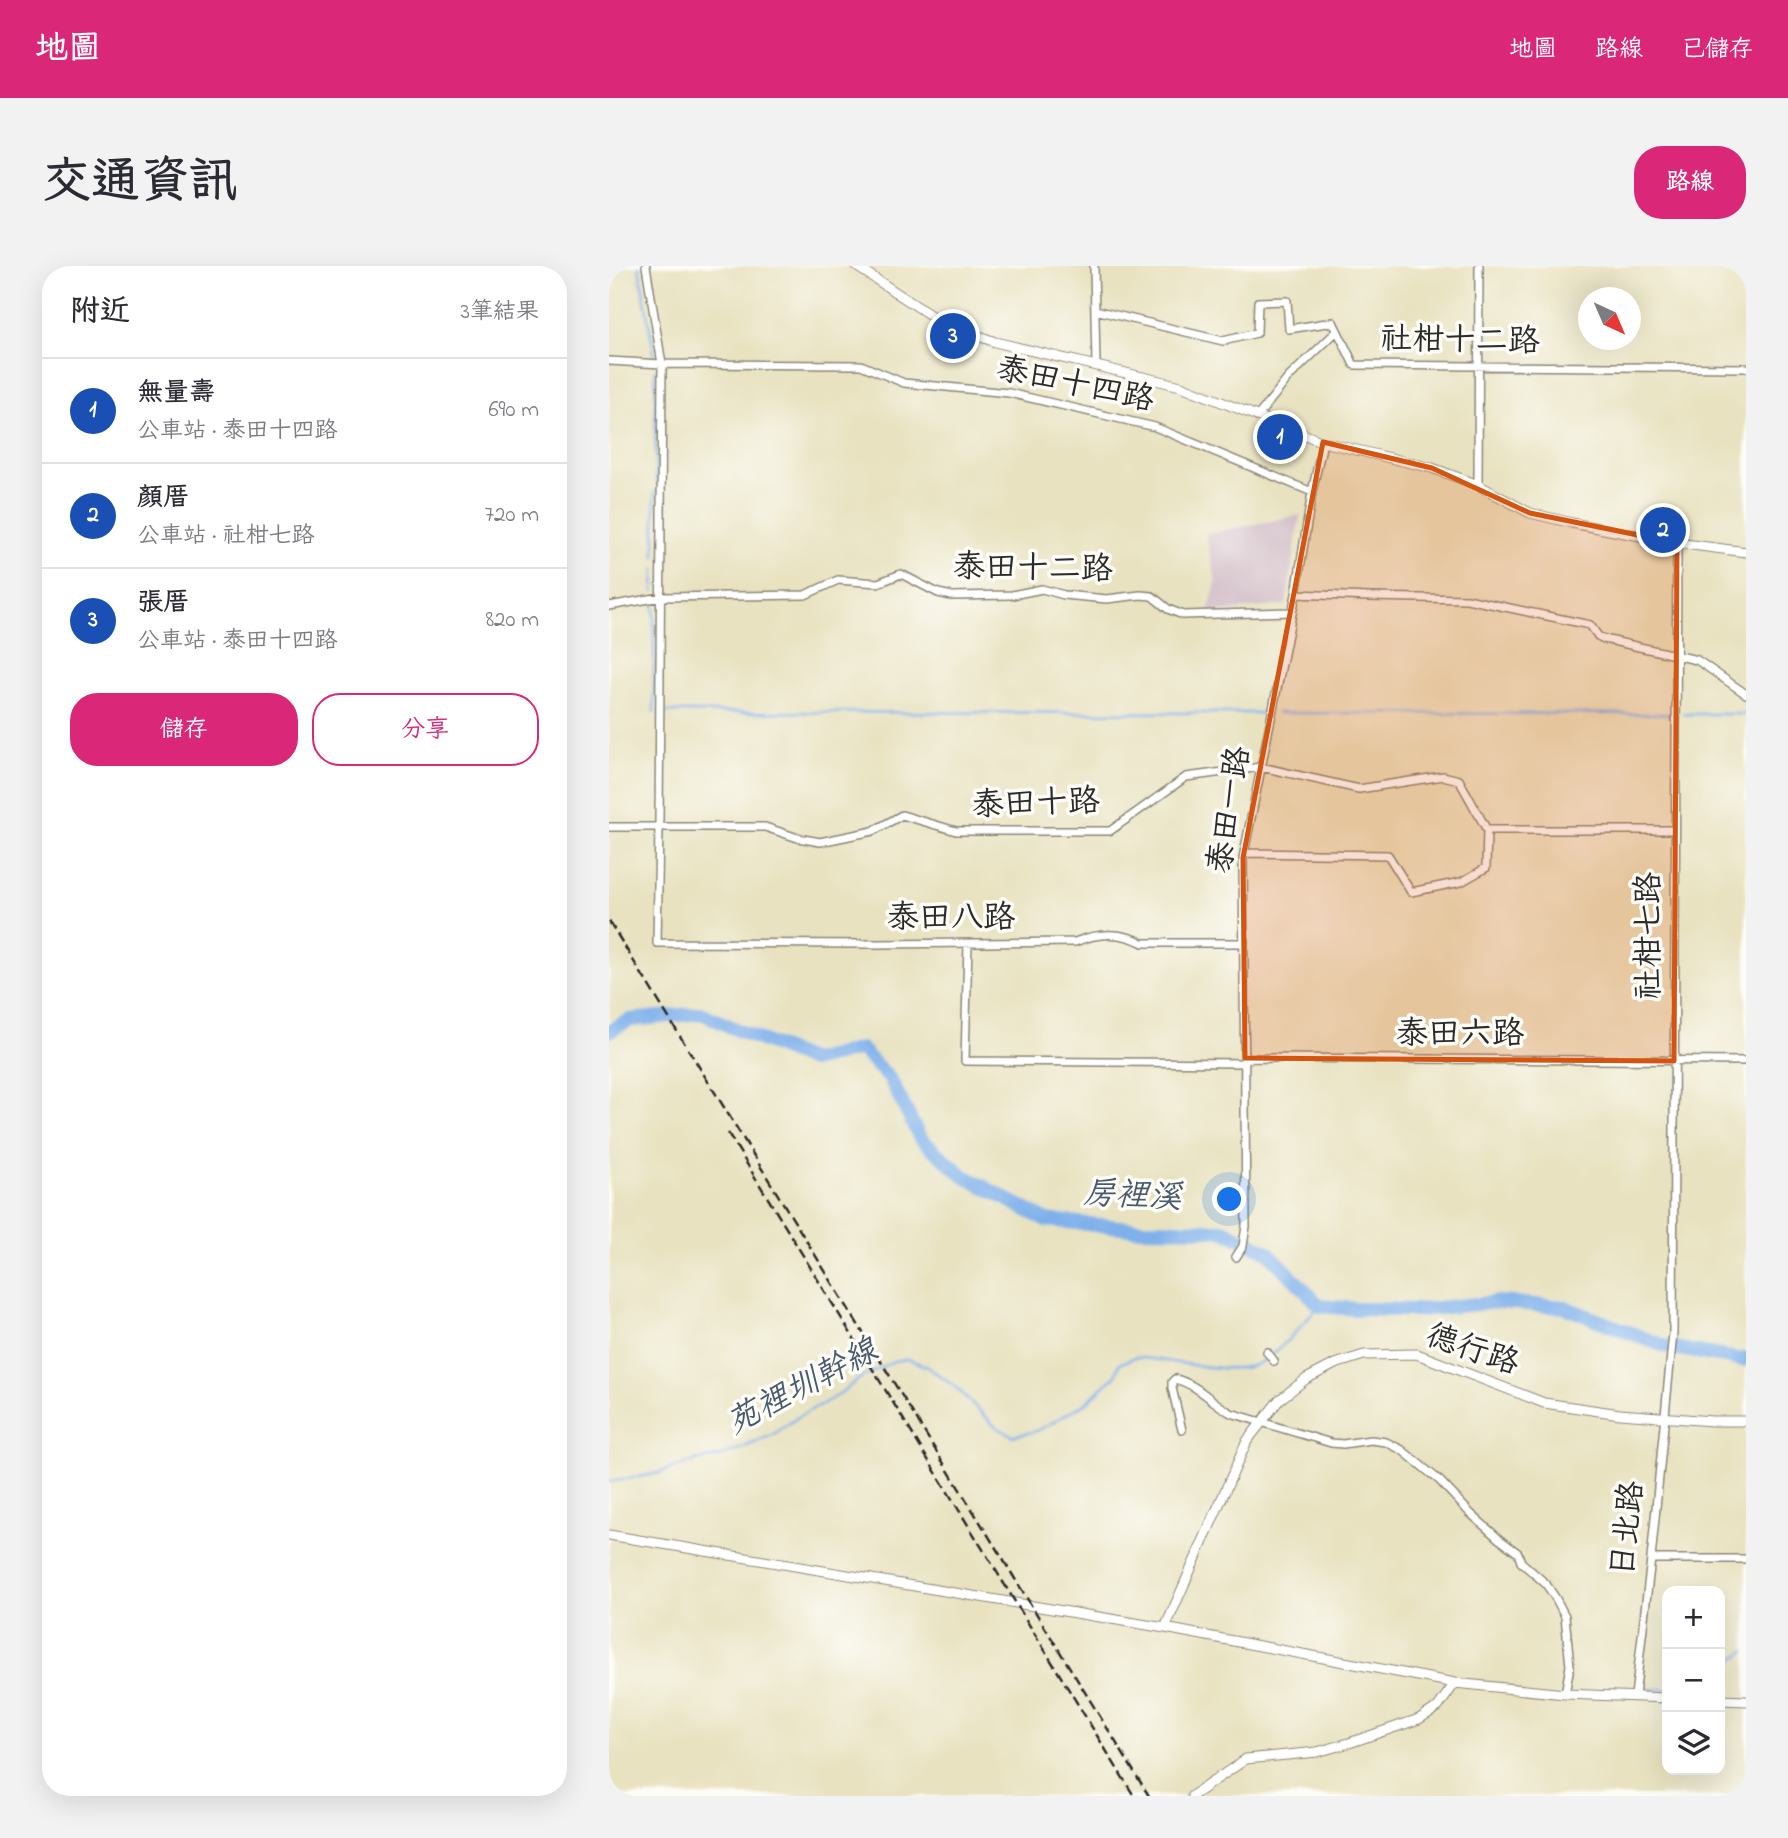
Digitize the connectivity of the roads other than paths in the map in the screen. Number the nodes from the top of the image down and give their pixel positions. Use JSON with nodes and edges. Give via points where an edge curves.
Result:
{"nodes":[{"id":1,"x":646,"y":266,"type":"edge"},
{"id":2,"x":856,"y":266,"type":"edge"},
{"id":3,"x":1094,"y":266,"type":"edge"},
{"id":4,"x":1479,"y":266,"type":"edge"},
{"id":5,"x":1095,"y":310,"type":"junction"},
{"id":6,"x":1337,"y":331,"type":"junction"},
{"id":7,"x":609,"y":361,"type":"edge"},
{"id":8,"x":662,"y":364,"type":"junction"},
{"id":9,"x":1096,"y":365,"type":"junction"},
{"id":10,"x":1478,"y":367,"type":"junction"},
{"id":11,"x":1746,"y":368,"type":"edge"},
{"id":12,"x":1257,"y":417,"type":"junction"},
{"id":13,"x":1323,"y":442,"type":"junction"},
{"id":14,"x":1478,"y":485,"type":"junction"},
{"id":15,"x":1312,"y":492,"type":"junction"},
{"id":16,"x":1677,"y":543,"type":"junction"},
{"id":17,"x":1746,"y":552,"type":"edge"},
{"id":18,"x":1296,"y":594,"type":"junction"},
{"id":19,"x":661,"y":597,"type":"junction"},
{"id":20,"x":609,"y":606,"type":"edge"},
{"id":21,"x":1291,"y":612,"type":"junction"},
{"id":22,"x":1676,"y":656,"type":"junction"},
{"id":23,"x":1746,"y":694,"type":"edge"},
{"id":24,"x":1261,"y":767,"type":"junction"},
{"id":25,"x":609,"y":827,"type":"edge"},
{"id":26,"x":659,"y":827,"type":"junction"},
{"id":27,"x":1487,"y":830,"type":"junction"},
{"id":28,"x":1675,"y":830,"type":"junction"},
{"id":29,"x":1244,"y":853,"type":"junction"},
{"id":30,"x":1244,"y":943,"type":"junction"},
{"id":31,"x":968,"y":944,"type":"junction"},
{"id":32,"x":1746,"y":1060,"type":"edge"},
{"id":33,"x":1245,"y":1061,"type":"junction"},
{"id":34,"x":1674,"y":1061,"type":"junction"},
{"id":35,"x":1236,"y":1257,"type":"dead end"},
{"id":36,"x":1267,"y":1352,"type":"dead end"},
{"id":37,"x":1274,"y":1362,"type":"dead end"},
{"id":38,"x":1669,"y":1367,"type":"joint"},
{"id":39,"x":1665,"y":1417,"type":"junction"},
{"id":40,"x":1746,"y":1421,"type":"edge"},
{"id":41,"x":1261,"y":1422,"type":"junction"},
{"id":42,"x":1182,"y":1430,"type":"dead end"},
{"id":43,"x":609,"y":1535,"type":"edge"},
{"id":44,"x":1651,"y":1559,"type":"junction"},
{"id":45,"x":1746,"y":1559,"type":"edge"},
{"id":46,"x":1165,"y":1628,"type":"junction"},
{"id":47,"x":1455,"y":1684,"type":"junction"},
{"id":48,"x":1565,"y":1694,"type":"junction"},
{"id":49,"x":1635,"y":1696,"type":"junction"},
{"id":50,"x":1662,"y":1698,"type":"edge"},
{"id":51,"x":1725,"y":1700,"type":"edge"},
{"id":52,"x":1746,"y":1701,"type":"edge"},
{"id":53,"x":1192,"y":1796,"type":"edge"}],
"edges":[{"from":1,"to":8,"type":"street"},
{"from":2,"to":9,"type":"street","via":[[939,321],[995,342]]},
{"from":3,"to":5,"type":"street"},
{"from":4,"to":10,"type":"street"},
{"from":5,"to":6,"type":"street","name":"社柑十二路","via":[[1223,341],[1257,333],[1258,302],[1287,301],[1289,329],[1333,322]]},
{"from":5,"to":9,"type":"street"},
{"from":6,"to":10,"type":"street","name":"社柑十二路","via":[[1354,365]]},
{"from":6,"to":12,"type":"street","via":[[1289,377]]},
{"from":7,"to":8,"type":"street","name":"泰田十四路"},
{"from":8,"to":15,"type":"street","name":"泰田十四路","via":[[861,365],[904,383],[1009,393],[1156,427]]},
{"from":8,"to":19,"type":"street"},
{"from":9,"to":12,"type":"street","via":[[1181,386]]},
{"from":10,"to":11,"type":"street","name":"社柑十二路"},
{"from":10,"to":14,"type":"street"},
{"from":12,"to":13,"type":"street"},
{"from":13,"to":14,"type":"street","via":[[1432,468]]},
{"from":13,"to":15,"type":"street","name":"泰田一路"},
{"from":14,"to":16,"type":"street","via":[[1530,513]]},
{"from":15,"to":18,"type":"street","name":"泰田一路"},
{"from":16,"to":17,"type":"street"},
{"from":16,"to":22,"type":"street","name":"社柑七路"},
{"from":18,"to":21,"type":"street","name":"泰田一路"},
{"from":18,"to":22,"type":"street","via":[[1467,598],[1590,625],[1604,639]]},
{"from":19,"to":20,"type":"street","name":"泰田十二路"},
{"from":19,"to":21,"type":"street","name":"泰田十二路","via":[[805,595],[838,580],[878,583],[901,574],[952,596],[1012,595],[1042,589],[1107,598],[1153,596],[1168,610],[1184,615]]},
{"from":19,"to":26,"type":"street"},
{"from":21,"to":24,"type":"street","name":"泰田一路"},
{"from":22,"to":23,"type":"street","via":[[1697,660]]},
{"from":22,"to":28,"type":"street","name":"社柑七路"},
{"from":24,"to":26,"type":"street","name":"泰田十路","via":[[1186,777],[1110,831],[956,831],[902,815],[873,831],[820,842],[765,827]]},
{"from":24,"to":27,"type":"street","name":"泰田十路","via":[[1359,789],[1443,776],[1459,780]]},
{"from":24,"to":29,"type":"street","name":"泰田一路"},
{"from":25,"to":26,"type":"street","name":"泰田十路"},
{"from":26,"to":31,"type":"street","name":"泰田八路","via":[[657,943]]},
{"from":27,"to":28,"type":"street"},
{"from":27,"to":29,"type":"street","via":[[1486,868],[1461,882],[1411,892],[1388,855]]},
{"from":28,"to":34,"type":"street","name":"社柑七路"},
{"from":29,"to":30,"type":"street","name":"泰田一路"},
{"from":30,"to":31,"type":"street","name":"泰田八路","via":[[1143,943],[1129,936],[1093,935],[1075,942]]},
{"from":30,"to":33,"type":"street","name":"泰田一路"},
{"from":31,"to":33,"type":"street","name":"泰田六路","via":[[965,1061]]},
{"from":32,"to":34,"type":"street","name":"泰田六路"},
{"from":33,"to":34,"type":"street","name":"泰田六路"},
{"from":33,"to":35,"type":"street","name":"泰田一路","via":[[1246,1232]]},
{"from":34,"to":38,"type":"street","name":"社柑七路"},
{"from":36,"to":37,"type":"street"},
{"from":38,"to":39,"type":"street","name":"日北路"},
{"from":39,"to":40,"type":"street","name":"德行路"},
{"from":39,"to":41,"type":"street","name":"德行路","via":[[1544,1403],[1417,1354],[1364,1355],[1335,1364],[1279,1400]]},
{"from":39,"to":44,"type":"street","name":"日北路"},
{"from":41,"to":42,"type":"street","via":[[1220,1407],[1195,1387],[1175,1379]]},
{"from":41,"to":46,"type":"street","name":"德行路","via":[[1247,1441]]},
{"from":41,"to":48,"type":"street","via":[[1331,1443],[1371,1440],[1395,1445],[1440,1481],[1518,1553],[1556,1599],[1565,1616],[1570,1666]]},
{"from":43,"to":46,"type":"street"},
{"from":44,"to":45,"type":"street"},
{"from":44,"to":49,"type":"street","name":"日北路"},
{"from":46,"to":47,"type":"street"},
{"from":47,"to":48,"type":"street"},
{"from":47,"to":53,"type":"street","via":[[1438,1707],[1419,1719],[1317,1752],[1246,1759]]},
{"from":48,"to":49,"type":"street"},
{"from":49,"to":50,"type":"street"},
{"from":51,"to":52,"type":"street"}]}
